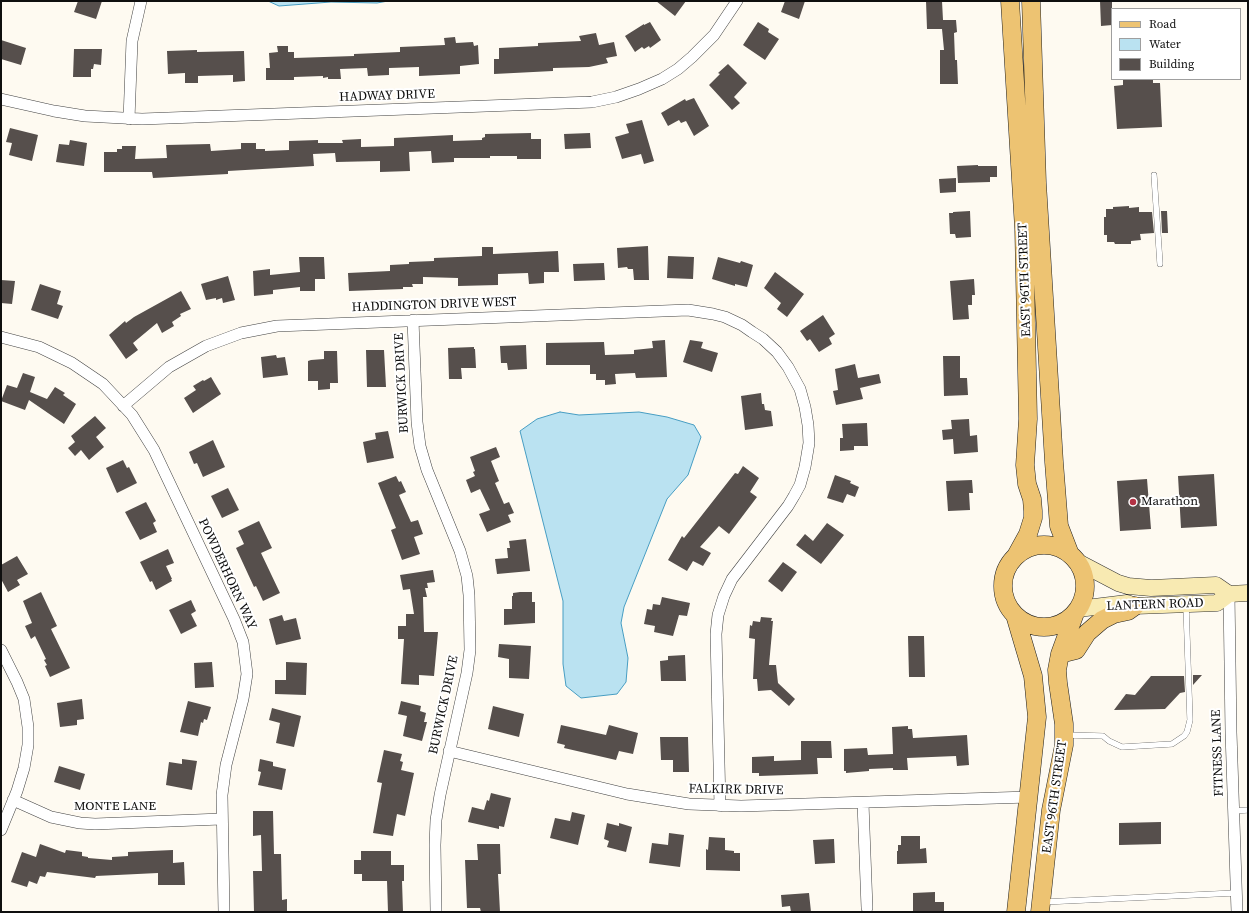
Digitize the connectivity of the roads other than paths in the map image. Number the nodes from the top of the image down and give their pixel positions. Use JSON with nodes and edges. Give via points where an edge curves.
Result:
{"nodes":[{"id":1,"x":141,"y":1,"type":"edge"},
{"id":2,"x":736,"y":1,"type":"edge"},
{"id":3,"x":1010,"y":1,"type":"edge"},
{"id":4,"x":1031,"y":1,"type":"edge"},
{"id":5,"x":1,"y":99,"type":"edge"},
{"id":6,"x":129,"y":119,"type":"junction"},
{"id":7,"x":1154,"y":175,"type":"dead end"},
{"id":8,"x":1160,"y":264,"type":"dead end"},
{"id":9,"x":413,"y":320,"type":"junction"},
{"id":10,"x":1,"y":337,"type":"edge"},
{"id":11,"x":123,"y":406,"type":"junction"},
{"id":12,"x":1017,"y":554,"type":"junction"},
{"id":13,"x":1074,"y":557,"type":"junction"},
{"id":14,"x":1248,"y":593,"type":"edge"},
{"id":15,"x":1229,"y":594,"type":"junction"},
{"id":16,"x":1186,"y":604,"type":"junction"},
{"id":17,"x":1135,"y":606,"type":"junction"},
{"id":18,"x":1076,"y":611,"type":"junction"},
{"id":19,"x":1015,"y":615,"type":"junction"},
{"id":20,"x":1,"y":650,"type":"edge"},
{"id":21,"x":1060,"y":654,"type":"junction"},
{"id":22,"x":1064,"y":735,"type":"junction"},
{"id":23,"x":449,"y":751,"type":"junction"},
{"id":24,"x":1028,"y":797,"type":"junction"},
{"id":25,"x":13,"y":800,"type":"junction"},
{"id":26,"x":863,"y":803,"type":"junction"},
{"id":27,"x":720,"y":806,"type":"junction"},
{"id":28,"x":1248,"y":810,"type":"edge"},
{"id":29,"x":1233,"y":811,"type":"junction"},
{"id":30,"x":221,"y":820,"type":"junction"},
{"id":31,"x":1,"y":830,"type":"edge"},
{"id":32,"x":1236,"y":893,"type":"junction"},
{"id":33,"x":1040,"y":907,"type":"edge"},
{"id":34,"x":867,"y":908,"type":"dead end"},
{"id":35,"x":224,"y":912,"type":"edge"},
{"id":36,"x":436,"y":912,"type":"edge"},
{"id":37,"x":1016,"y":912,"type":"edge"},
{"id":38,"x":1237,"y":912,"type":"edge"}],
"edges":[{"from":1,"to":6,"type":"street","via":[[132,41]]},
{"from":2,"to":6,"type":"street","name":"HADWAY DRIVE","via":[[710,40],[678,69],[639,89],[598,101]]},
{"from":3,"to":12,"type":"main road","name":"EAST 96TH STREET","via":[[1024,229],[1028,419],[1025,465],[1033,511],[1028,534]]},
{"from":4,"to":13,"type":"main road","name":"EAST 96TH STREET","via":[[1037,183],[1054,462],[1059,526]]},
{"from":5,"to":6,"type":"street","name":"HADWAY DRIVE","via":[[85,116]]},
{"from":7,"to":8,"type":"lane"},
{"from":9,"to":11,"type":"street","name":"HADDINGTON DRIVE WEST","via":[[277,326],[235,335],[184,357],[154,378]]},
{"from":9,"to":23,"type":"street","name":"BURWICK DRIVE","via":[[420,446],[427,470],[460,551],[469,596],[470,650]]},
{"from":9,"to":27,"type":"street","name":"HADDINGTON DRIVE WEST","via":[[688,310],[713,314],[742,325],[763,339],[788,367],[800,389],[809,443],[805,467],[794,496],[732,579],[718,615],[716,634]]},
{"from":10,"to":11,"type":"street","name":"POWDERHORN WAY","via":[[39,347],[67,360],[103,384]]},
{"from":11,"to":30,"type":"street","name":"POWDERHORN WAY","via":[[132,415],[154,450],[243,642],[247,674],[226,765]]},
{"from":12,"to":13,"type":"main road","via":[[1029,547],[1043,544],[1057,546]]},
{"from":12,"to":19,"type":"main road","via":[[1009,564],[1004,577],[1003,591],[1007,604]]},
{"from":13,"to":15,"type":"street","name":"LANTERN ROAD","via":[[1118,583],[1128,586],[1151,588],[1216,585]]},
{"from":13,"to":18,"type":"main road","via":[[1084,575],[1086,588]]},
{"from":14,"to":15,"type":"street","name":"LANTERN ROAD"},
{"from":15,"to":16,"type":"street","name":"LANTERN ROAD","via":[[1217,602]]},
{"from":15,"to":29,"type":"street","name":"FITNESS LANE"},
{"from":16,"to":17,"type":"street","name":"LANTERN ROAD"},
{"from":16,"to":22,"type":"lane","via":[[1190,720],[1184,736],[1172,744],[1122,747],[1103,736]]},
{"from":17,"to":18,"type":"street","name":"LANTERN ROAD","via":[[1127,603]]},
{"from":17,"to":21,"type":"main road","via":[[1102,620],[1087,633],[1076,650]]},
{"from":18,"to":19,"type":"main road","via":[[1064,622],[1052,626],[1038,626]]},
{"from":18,"to":21,"type":"main road","name":"EAST 96TH STREET"},
{"from":19,"to":24,"type":"main road","name":"EAST 96TH STREET","via":[[1030,664],[1036,696],[1036,728]]},
{"from":20,"to":25,"type":"street","via":[[24,699],[28,727],[24,768]]},
{"from":21,"to":22,"type":"main road","name":"EAST 96TH STREET","via":[[1057,670]]},
{"from":22,"to":33,"type":"main road","name":"EAST 96TH STREET"},
{"from":23,"to":27,"type":"street","name":"FALKIRK DRIVE","via":[[627,794],[670,802]]},
{"from":23,"to":36,"type":"street","name":"BURWICK DRIVE","via":[[436,820]]},
{"from":24,"to":26,"type":"street","name":"FALKIRK DRIVE"},
{"from":24,"to":37,"type":"main road","name":"EAST 96TH STREET"},
{"from":25,"to":30,"type":"street","name":"MONTE LANE","via":[[51,817],[80,823]]},
{"from":25,"to":31,"type":"street"},
{"from":26,"to":27,"type":"street","name":"FALKIRK DRIVE"},
{"from":26,"to":34,"type":"street"},
{"from":28,"to":29,"type":"lane"},
{"from":29,"to":32,"type":"street","name":"FITNESS LANE"},
{"from":30,"to":35,"type":"street","name":"POWDERHORN WAY"},
{"from":32,"to":33,"type":"lane"},
{"from":32,"to":38,"type":"street","name":"FITNESS LANE"}]}
